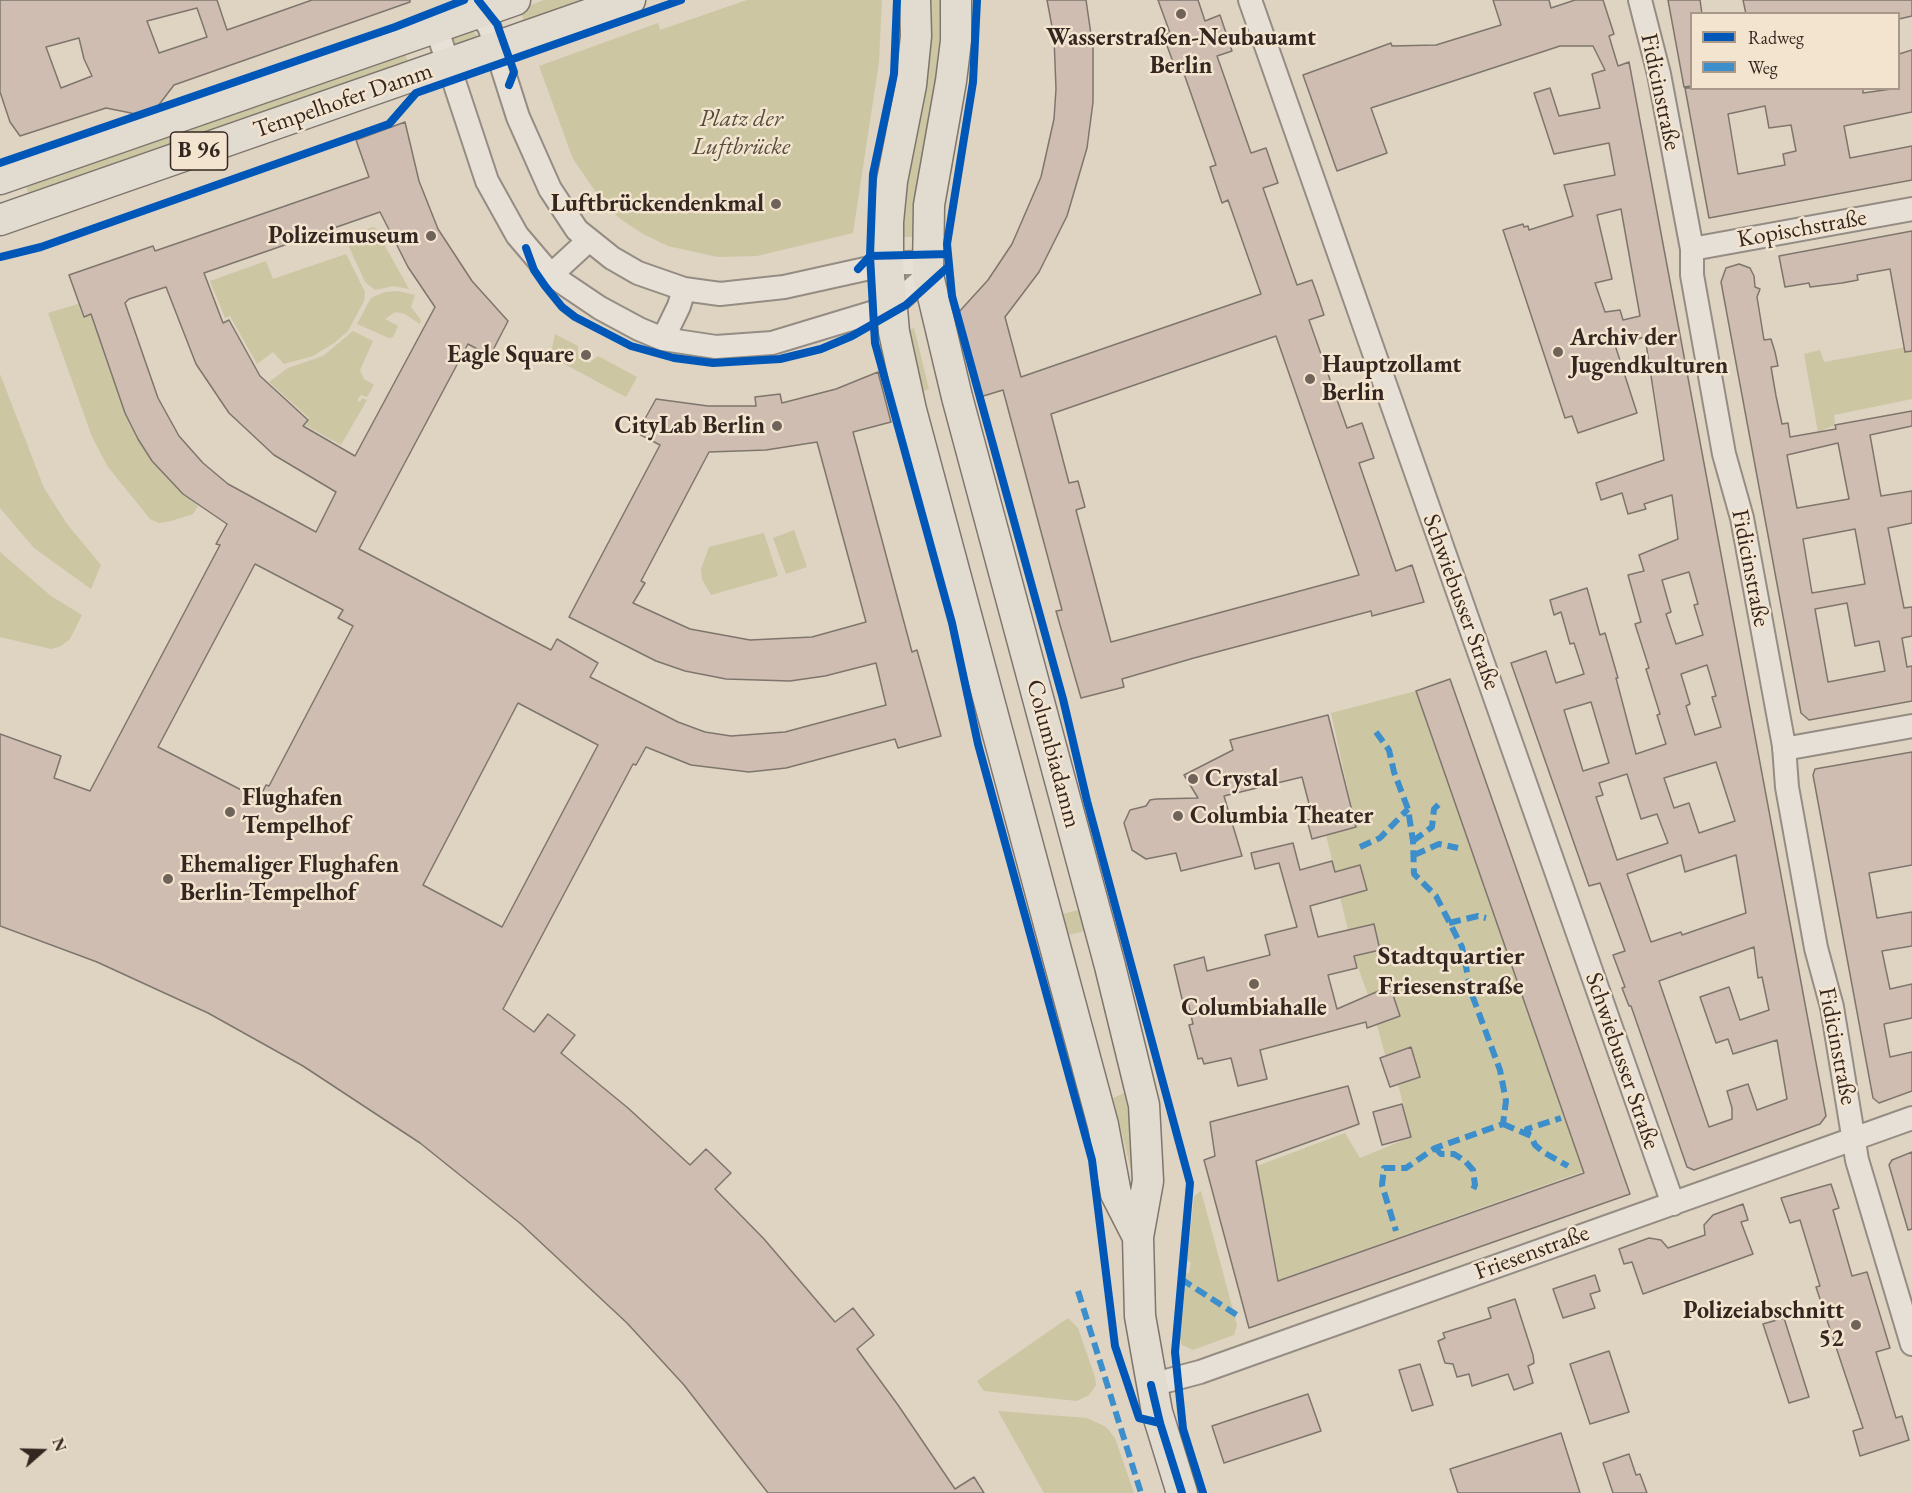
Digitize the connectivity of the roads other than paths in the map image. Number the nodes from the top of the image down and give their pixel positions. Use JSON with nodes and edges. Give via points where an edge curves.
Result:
{"nodes":[{"id":1,"x":515,"y":0,"type":"edge"},
{"id":2,"x":630,"y":0,"type":"edge"},
{"id":3,"x":915,"y":0,"type":"edge"},
{"id":4,"x":956,"y":0,"type":"edge"},
{"id":5,"x":1250,"y":0,"type":"edge"},
{"id":6,"x":1640,"y":0,"type":"edge"},
{"id":7,"x":478,"y":13,"type":"junction"},
{"id":8,"x":436,"y":27,"type":"junction"},
{"id":9,"x":497,"y":47,"type":"junction"},
{"id":10,"x":448,"y":64,"type":"junction"},
{"id":11,"x":0,"y":179,"type":"edge"},
{"id":12,"x":1912,"y":208,"type":"edge"},
{"id":13,"x":0,"y":220,"type":"edge"},
{"id":14,"x":589,"y":240,"type":"junction"},
{"id":15,"x":1692,"y":249,"type":"junction"},
{"id":16,"x":888,"y":264,"type":"junction"},
{"id":17,"x":928,"y":268,"type":"junction"},
{"id":18,"x":551,"y":275,"type":"junction"},
{"id":19,"x":684,"y":289,"type":"junction"},
{"id":20,"x":891,"y":307,"type":"junction"},
{"id":21,"x":663,"y":339,"type":"junction"},
{"id":22,"x":1912,"y":726,"type":"edge"},
{"id":23,"x":1784,"y":749,"type":"junction"},
{"id":24,"x":1058,"y":771,"type":"junction"},
{"id":25,"x":1012,"y":783,"type":"junction"},
{"id":26,"x":1087,"y":882,"type":"junction"},
{"id":27,"x":1041,"y":894,"type":"junction"},
{"id":28,"x":1102,"y":936,"type":"junction"},
{"id":29,"x":1056,"y":949,"type":"junction"},
{"id":30,"x":1912,"y":1118,"type":"edge"},
{"id":31,"x":1854,"y":1138,"type":"junction"},
{"id":32,"x":1673,"y":1204,"type":"junction"},
{"id":33,"x":1138,"y":1236,"type":"junction"},
{"id":34,"x":1912,"y":1344,"type":"edge"},
{"id":35,"x":1151,"y":1385,"type":"junction"},
{"id":36,"x":1182,"y":1493,"type":"edge"}],
"edges":[{"from":1,"to":7,"type":"main road","name":"Tempelhofer Damm","number":"B 96"},
{"from":2,"to":9,"type":"main road","name":"Tempelhofer Damm","number":"B 96"},
{"from":3,"to":16,"type":"main road","via":[[911,85],[892,181]]},
{"from":4,"to":17,"type":"main road","via":[[956,40],[929,205]]},
{"from":5,"to":32,"type":"street","name":"Schwiebusser Straße"},
{"from":6,"to":15,"type":"street","name":"Fidicinstraße","via":[[1654,48]]},
{"from":7,"to":8,"type":"main road","name":"Tempelhofer Damm","number":"B 96"},
{"from":7,"to":9,"type":"street"},
{"from":8,"to":10,"type":"street","name":"Tempelhofer Damm"},
{"from":8,"to":11,"type":"main road","name":"Tempelhofer Damm","number":"B 96"},
{"from":9,"to":10,"type":"main road","name":"Tempelhofer Damm","number":"B 96"},
{"from":9,"to":14,"type":"street","via":[[539,167],[572,222]]},
{"from":10,"to":13,"type":"main road","name":"Tempelhofer Damm","number":"B 96"},
{"from":10,"to":18,"type":"street","via":[[496,201],[526,248]]},
{"from":12,"to":15,"type":"street","name":"Kopischstraße"},
{"from":14,"to":18,"type":"street"},
{"from":14,"to":19,"type":"street","via":[[638,273]]},
{"from":15,"to":23,"type":"street","name":"Fidicinstraße","via":[[1692,275],[1724,454],[1742,518]]},
{"from":16,"to":17,"type":"street"},
{"from":16,"to":19,"type":"street","via":[[750,292],[720,294]]},
{"from":16,"to":20,"type":"main road"},
{"from":17,"to":20,"type":"street"},
{"from":17,"to":24,"type":"main road","name":"Columbiadamm","via":[[957,397]]},
{"from":18,"to":21,"type":"street","via":[[600,308]]},
{"from":19,"to":21,"type":"street"},
{"from":20,"to":21,"type":"street","via":[[772,343],[716,347]]},
{"from":20,"to":25,"type":"main road","name":"Columbiadamm","via":[[911,410]]},
{"from":22,"to":23,"type":"street"},
{"from":23,"to":31,"type":"street","name":"Fidicinstraße","via":[[1787,787]]},
{"from":24,"to":25,"type":"main road"},
{"from":24,"to":26,"type":"main road","name":"Columbiadamm"},
{"from":25,"to":27,"type":"main road","name":"Columbiadamm"},
{"from":26,"to":27,"type":"main road"},
{"from":26,"to":28,"type":"main road","name":"Columbiadamm"},
{"from":27,"to":29,"type":"main road","name":"Columbiadamm"},
{"from":28,"to":29,"type":"main road"},
{"from":28,"to":33,"type":"main road","name":"Columbiadamm","via":[[1132,1050],[1147,1130],[1148,1181]]},
{"from":29,"to":33,"type":"main road","name":"Columbiadamm","via":[[1103,1125],[1116,1194]]},
{"from":30,"to":31,"type":"street","name":"Friesenstraße"},
{"from":31,"to":32,"type":"street","name":"Friesenstraße"},
{"from":31,"to":34,"type":"street","name":"Fidicinstraße","via":[[1859,1168]]},
{"from":32,"to":35,"type":"street","name":"Friesenstraße","via":[[1200,1372]]},
{"from":33,"to":35,"type":"main road","name":"Columbiadamm","via":[[1140,1316]]},
{"from":35,"to":36,"type":"main road","name":"Columbiadamm"}]}
